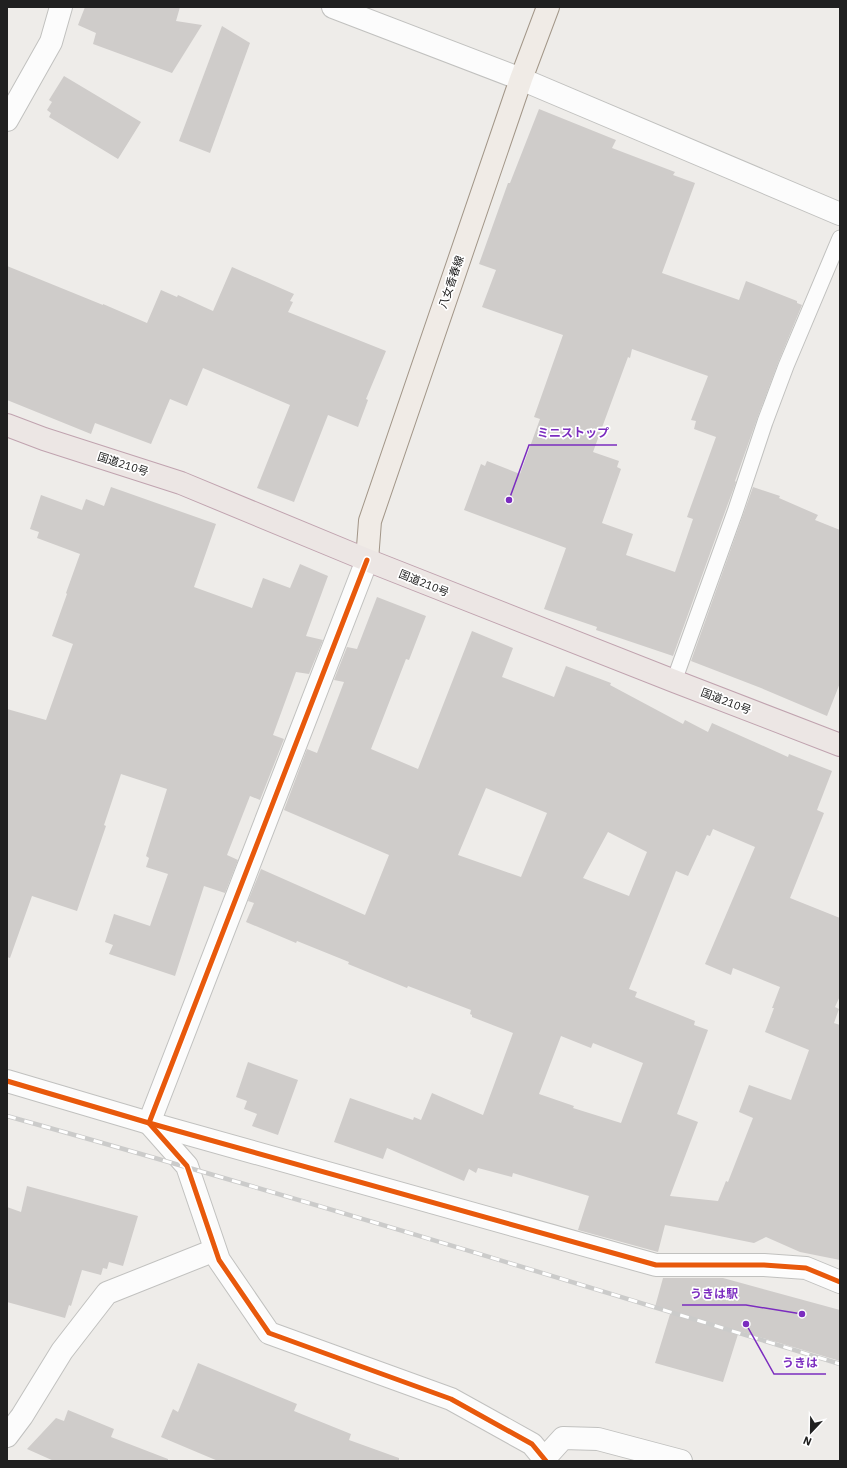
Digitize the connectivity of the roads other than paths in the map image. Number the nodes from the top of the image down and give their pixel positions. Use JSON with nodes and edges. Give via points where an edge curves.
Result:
{"nodes":[{"id":1,"x":61,"y":7,"type":"edge"},
{"id":2,"x":333,"y":7,"type":"edge"},
{"id":3,"x":548,"y":7,"type":"edge"},
{"id":4,"x":521,"y":79,"type":"junction"},
{"id":5,"x":7,"y":120,"type":"edge"},
{"id":6,"x":840,"y":214,"type":"edge"},
{"id":7,"x":840,"y":238,"type":"edge"},
{"id":8,"x":7,"y":424,"type":"edge"},
{"id":9,"x":367,"y":560,"type":"junction"},
{"id":10,"x":674,"y":681,"type":"junction"},
{"id":11,"x":840,"y":745,"type":"edge"},
{"id":12,"x":7,"y":1081,"type":"edge"},
{"id":13,"x":149,"y":1123,"type":"junction"},
{"id":14,"x":215,"y":1250,"type":"junction"},
{"id":15,"x":840,"y":1282,"type":"edge"},
{"id":16,"x":7,"y":1436,"type":"edge"},
{"id":17,"x":545,"y":1460,"type":"edge"},
{"id":18,"x":681,"y":1461,"type":"edge"}],
"edges":[{"from":1,"to":5,"type":"street","via":[[51,42]]},
{"from":2,"to":4,"type":"street"},
{"from":3,"to":4,"type":"main road","name":"八女香春線"},
{"from":4,"to":6,"type":"street"},
{"from":4,"to":9,"type":"main road","name":"八女香春線","via":[[370,521]]},
{"from":7,"to":10,"type":"lane","via":[[765,422]]},
{"from":8,"to":9,"type":"highway","name":"国道210号","via":[[44,439],[181,483]]},
{"from":9,"to":10,"type":"highway","name":"国道210号"},
{"from":9,"to":13,"type":"street"},
{"from":10,"to":11,"type":"highway","name":"国道210号"},
{"from":12,"to":13,"type":"street"},
{"from":13,"to":14,"type":"street","via":[[187,1166]]},
{"from":13,"to":15,"type":"street","via":[[656,1265],[764,1265],[806,1268]]},
{"from":14,"to":16,"type":"street","via":[[106,1293],[62,1351]]},
{"from":14,"to":17,"type":"street","via":[[219,1260],[269,1333],[451,1399],[532,1444]]},
{"from":17,"to":18,"type":"street","via":[[563,1438],[598,1439]]}]}
